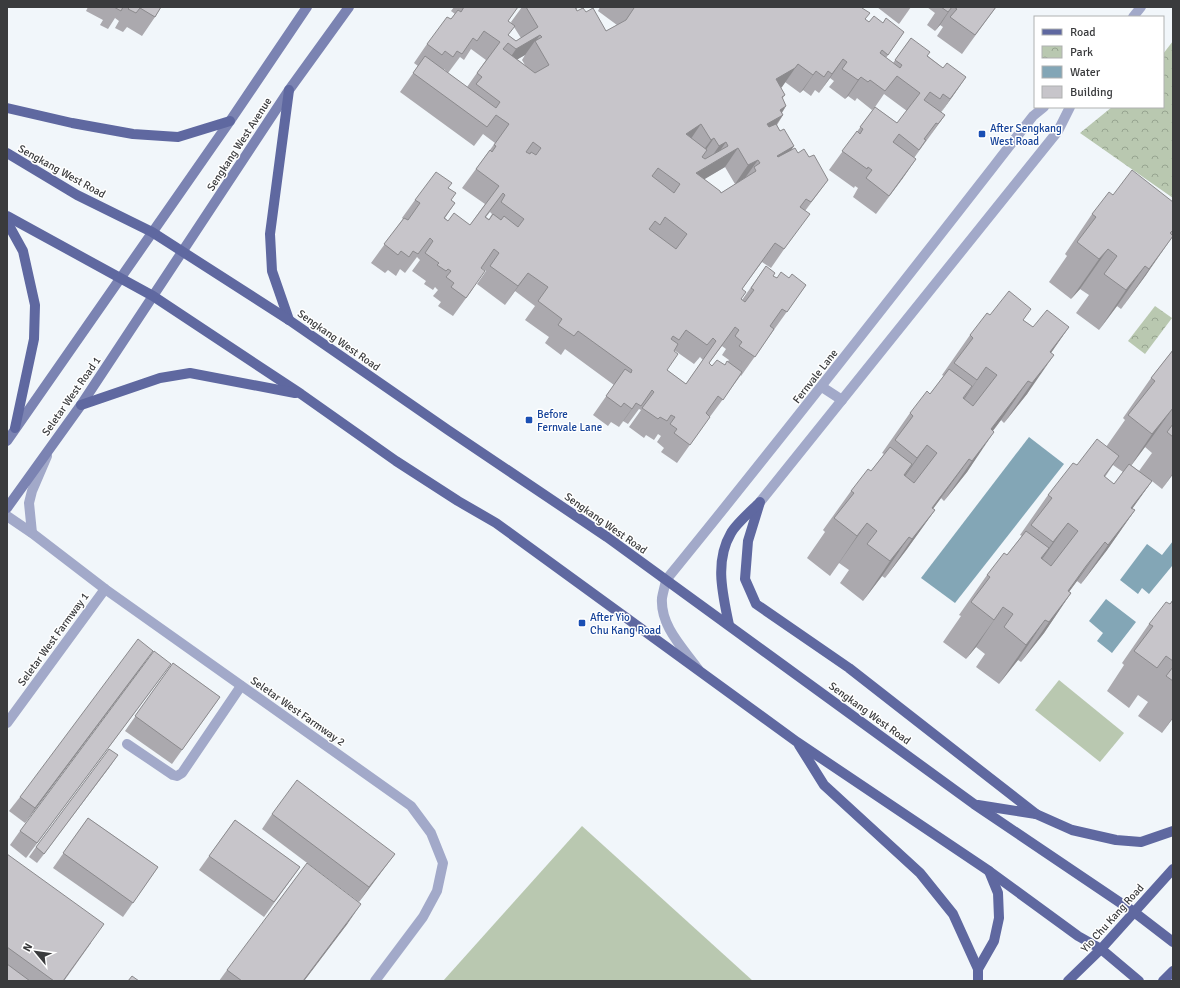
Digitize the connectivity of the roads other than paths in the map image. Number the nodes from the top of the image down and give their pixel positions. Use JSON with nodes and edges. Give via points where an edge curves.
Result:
{"nodes":[{"id":1,"x":307,"y":7,"type":"edge"},
{"id":2,"x":349,"y":7,"type":"edge"},
{"id":3,"x":1141,"y":7,"type":"edge"},
{"id":4,"x":1134,"y":16,"type":"edge"},
{"id":5,"x":289,"y":90,"type":"junction"},
{"id":6,"x":7,"y":108,"type":"edge"},
{"id":7,"x":1043,"y":108,"type":"edge"},
{"id":8,"x":1070,"y":108,"type":"edge"},
{"id":9,"x":230,"y":121,"type":"junction"},
{"id":10,"x":7,"y":153,"type":"edge"},
{"id":11,"x":7,"y":216,"type":"edge"},
{"id":12,"x":7,"y":222,"type":"edge"},
{"id":13,"x":152,"y":232,"type":"junction"},
{"id":14,"x":182,"y":252,"type":"junction"},
{"id":15,"x":120,"y":278,"type":"junction"},
{"id":16,"x":153,"y":296,"type":"junction"},
{"id":17,"x":289,"y":320,"type":"junction"},
{"id":18,"x":822,"y":386,"type":"junction"},
{"id":19,"x":301,"y":394,"type":"junction"},
{"id":20,"x":842,"y":400,"type":"junction"},
{"id":21,"x":81,"y":405,"type":"junction"},
{"id":22,"x":15,"y":428,"type":"junction"},
{"id":23,"x":7,"y":441,"type":"edge"},
{"id":24,"x":50,"y":449,"type":"junction"},
{"id":25,"x":760,"y":502,"type":"junction"},
{"id":26,"x":7,"y":508,"type":"edge"},
{"id":27,"x":7,"y":516,"type":"edge"},
{"id":28,"x":32,"y":533,"type":"junction"},
{"id":29,"x":666,"y":580,"type":"junction"},
{"id":30,"x":105,"y":589,"type":"junction"},
{"id":31,"x":729,"y":625,"type":"junction"},
{"id":32,"x":699,"y":670,"type":"junction"},
{"id":33,"x":241,"y":686,"type":"junction"},
{"id":34,"x":7,"y":723,"type":"edge"},
{"id":35,"x":797,"y":742,"type":"junction"},
{"id":36,"x":127,"y":744,"type":"dead end"},
{"id":37,"x":974,"y":804,"type":"junction"},
{"id":38,"x":1036,"y":814,"type":"junction"},
{"id":39,"x":1173,"y":831,"type":"edge"},
{"id":40,"x":1173,"y":869,"type":"edge"},
{"id":41,"x":989,"y":871,"type":"junction"},
{"id":42,"x":1134,"y":912,"type":"junction"},
{"id":43,"x":1173,"y":942,"type":"edge"},
{"id":44,"x":1101,"y":949,"type":"junction"},
{"id":45,"x":978,"y":969,"type":"junction"},
{"id":46,"x":1173,"y":970,"type":"edge"},
{"id":47,"x":375,"y":981,"type":"edge"},
{"id":48,"x":978,"y":981,"type":"edge"},
{"id":49,"x":1068,"y":981,"type":"edge"},
{"id":50,"x":1139,"y":981,"type":"edge"},
{"id":51,"x":1163,"y":981,"type":"edge"}],
"edges":[{"from":1,"to":9,"type":"main road","name":"Sengkang West Avenue"},
{"from":2,"to":5,"type":"main road","name":"Sengkang West Avenue"},
{"from":3,"to":4,"type":"street"},
{"from":5,"to":14,"type":"main road","name":"Sengkang West Avenue"},
{"from":5,"to":17,"type":"main road","via":[[270,234],[272,271]]},
{"from":6,"to":9,"type":"main road","via":[[133,134],[178,137]]},
{"from":7,"to":18,"type":"street","name":"Fernvale Lane","via":[[1033,116]]},
{"from":8,"to":20,"type":"street","via":[[1058,131]]},
{"from":9,"to":13,"type":"main road","name":"Sengkang West Avenue"},
{"from":10,"to":13,"type":"main road","name":"Sengkang West Road","via":[[77,194]]},
{"from":11,"to":15,"type":"main road"},
{"from":12,"to":22,"type":"main road","via":[[23,251],[35,305],[34,339]]},
{"from":13,"to":14,"type":"main road","name":"Sengkang West Road"},
{"from":13,"to":15,"type":"main road","name":"Sengkang West Avenue"},
{"from":14,"to":16,"type":"main road","name":"Sengkang West Avenue"},
{"from":14,"to":17,"type":"main road","name":"Sengkang West Road"},
{"from":15,"to":16,"type":"main road"},
{"from":15,"to":22,"type":"main road"},
{"from":16,"to":19,"type":"main road"},
{"from":16,"to":21,"type":"main road","name":"Seletar West Road 1"},
{"from":17,"to":29,"type":"main road","name":"Sengkang West Road"},
{"from":18,"to":20,"type":"street"},
{"from":18,"to":29,"type":"street","name":"Fernvale Lane"},
{"from":19,"to":21,"type":"main road","via":[[190,373],[160,378]]},
{"from":19,"to":32,"type":"main road","via":[[396,461],[496,523]]},
{"from":20,"to":25,"type":"street"},
{"from":21,"to":24,"type":"main road","name":"Seletar West Road 1"},
{"from":22,"to":23,"type":"main road"},
{"from":24,"to":26,"type":"main road","name":"Seletar West Road 1"},
{"from":24,"to":28,"type":"street","via":[[29,503]]},
{"from":25,"to":31,"type":"main road","via":[[731,532],[724,548],[721,584]]},
{"from":25,"to":38,"type":"main road","via":[[748,541],[745,579],[756,604],[849,668]]},
{"from":27,"to":28,"type":"street","name":"Seletar West Farmway 2"},
{"from":28,"to":30,"type":"street","name":"Seletar West Farmway 2"},
{"from":29,"to":31,"type":"main road","name":"Sengkang West Road"},
{"from":29,"to":32,"type":"street","name":"Fernvale Lane","via":[[662,598],[667,624]]},
{"from":30,"to":33,"type":"street","name":"Seletar West Farmway 2"},
{"from":30,"to":34,"type":"street","name":"Seletar West Farmway 1"},
{"from":31,"to":37,"type":"main road","name":"Sengkang West Road"},
{"from":32,"to":35,"type":"main road"},
{"from":33,"to":36,"type":"street","via":[[182,773],[177,776]]},
{"from":33,"to":47,"type":"street","name":"Seletar West Farmway 2","via":[[411,806],[431,833],[443,863],[437,891],[423,917]]},
{"from":35,"to":41,"type":"main road"},
{"from":35,"to":45,"type":"main road","via":[[824,785],[920,873],[944,902],[953,914]]},
{"from":37,"to":38,"type":"main road"},
{"from":37,"to":42,"type":"main road","name":"Sengkang West Road"},
{"from":38,"to":39,"type":"main road","via":[[1072,830],[1116,840],[1141,842]]},
{"from":40,"to":42,"type":"main road","name":"Yio Chu Kang Road"},
{"from":41,"to":44,"type":"main road","via":[[1078,936]]},
{"from":41,"to":45,"type":"main road","via":[[998,893],[999,918],[994,941]]},
{"from":42,"to":43,"type":"main road","name":"Sengkang West Road"},
{"from":42,"to":44,"type":"main road","name":"Yio Chu Kang Road"},
{"from":44,"to":49,"type":"main road","name":"Yio Chu Kang Road"},
{"from":44,"to":50,"type":"main road"},
{"from":45,"to":48,"type":"main road"},
{"from":46,"to":51,"type":"main road"}]}
